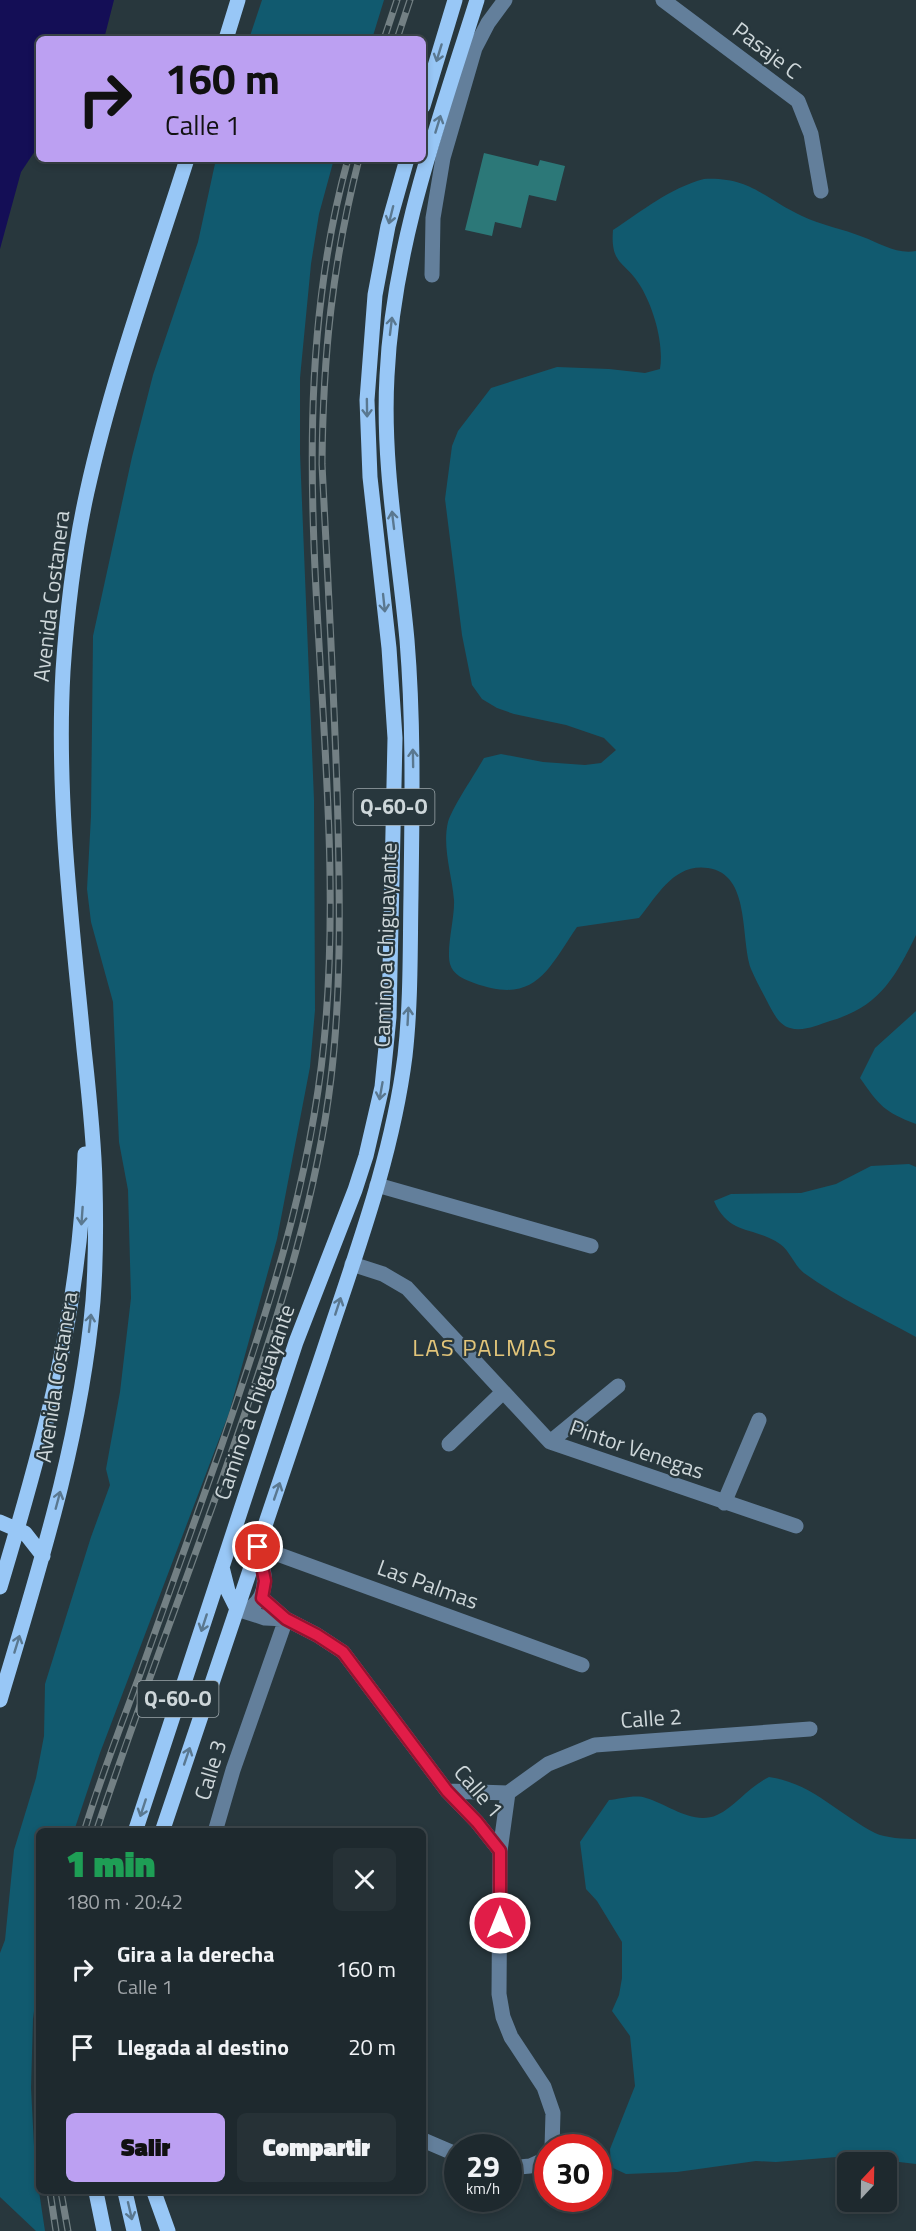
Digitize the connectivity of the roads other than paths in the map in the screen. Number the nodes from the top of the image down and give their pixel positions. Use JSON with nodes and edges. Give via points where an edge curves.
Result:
{"nodes":[{"id":1,"x":238,"y":0,"type":"edge"},
{"id":2,"x":455,"y":0,"type":"edge"},
{"id":3,"x":477,"y":0,"type":"edge"},
{"id":4,"x":505,"y":0,"type":"edge"},
{"id":5,"x":663,"y":0,"type":"edge"},
{"id":6,"x":226,"y":36,"type":"edge"},
{"id":7,"x":426,"y":95,"type":"edge"},
{"id":8,"x":186,"y":162,"type":"edge"},
{"id":9,"x":406,"y":162,"type":"edge"},
{"id":10,"x":821,"y":191,"type":"dead end"},
{"id":11,"x":432,"y":275,"type":"dead end"},
{"id":12,"x":85,"y":1052,"type":"junction"},
{"id":13,"x":377,"y":1185,"type":"junction"},
{"id":14,"x":591,"y":1246,"type":"dead end"},
{"id":15,"x":352,"y":1264,"type":"junction"},
{"id":16,"x":618,"y":1386,"type":"dead end"},
{"id":17,"x":503,"y":1392,"type":"junction"},
{"id":18,"x":759,"y":1420,"type":"dead end"},
{"id":19,"x":550,"y":1442,"type":"junction"},
{"id":20,"x":449,"y":1444,"type":"dead end"},
{"id":21,"x":724,"y":1503,"type":"junction"},
{"id":22,"x":0,"y":1521,"type":"edge"},
{"id":23,"x":796,"y":1526,"type":"dead end"},
{"id":24,"x":18,"y":1528,"type":"junction"},
{"id":25,"x":258,"y":1547,"type":"junction"},
{"id":26,"x":43,"y":1556,"type":"junction"},
{"id":27,"x":222,"y":1567,"type":"junction"},
{"id":28,"x":0,"y":1587,"type":"edge"},
{"id":29,"x":262,"y":1598,"type":"junction"},
{"id":30,"x":241,"y":1610,"type":"junction"},
{"id":31,"x":286,"y":1619,"type":"junction"},
{"id":32,"x":582,"y":1665,"type":"dead end"},
{"id":33,"x":0,"y":1701,"type":"edge"},
{"id":34,"x":810,"y":1730,"type":"dead end"},
{"id":35,"x":447,"y":1791,"type":"junction"},
{"id":36,"x":508,"y":1793,"type":"junction"},
{"id":37,"x":136,"y":1828,"type":"edge"},
{"id":38,"x":163,"y":1828,"type":"edge"},
{"id":39,"x":216,"y":1828,"type":"edge"},
{"id":40,"x":500,"y":1851,"type":"junction"},
{"id":41,"x":552,"y":2134,"type":"edge"},
{"id":42,"x":426,"y":2141,"type":"edge"},
{"id":43,"x":444,"y":2149,"type":"edge"},
{"id":44,"x":96,"y":2194,"type":"edge"},
{"id":45,"x":125,"y":2194,"type":"edge"},
{"id":46,"x":148,"y":2194,"type":"edge"},
{"id":47,"x":155,"y":2194,"type":"edge"},
{"id":48,"x":104,"y":2231,"type":"edge"},
{"id":49,"x":134,"y":2231,"type":"edge"},
{"id":50,"x":156,"y":2231,"type":"edge"},
{"id":51,"x":168,"y":2231,"type":"edge"}],
"edges":[{"from":1,"to":6,"type":"main road"},
{"from":2,"to":7,"type":"main road","one_way":true},
{"from":13,"to":3,"type":"main road","name":"Camino a Chiguayante","number":"Q-60-O","one_way":true,"via":[[396,1111],[405,1053],[413,762],[406,638],[387,448],[389,340],[409,221]]},
{"from":4,"to":11,"type":"street","via":[[476,48],[443,158],[433,218]]},
{"from":5,"to":10,"type":"street","name":"Pasaje C","via":[[798,101],[811,134]]},
{"from":8,"to":12,"type":"main road","name":"Avenida Costanera","via":[[100,441],[82,515],[70,591],[62,750]]},
{"from":9,"to":27,"type":"main road","name":"Camino a Chiguayante","number":"Q-60-O","one_way":true,"via":[[388,226],[375,295],[367,400],[370,477],[395,738],[389,1017],[383,1075],[362,1167],[296,1342]]},
{"from":12,"to":24,"type":"main road","name":"Avenida Costanera","one_way":true,"via":[[85,1168],[72,1307],[56,1387]]},
{"from":26,"to":12,"type":"main road","name":"Avenida Costanera","one_way":true,"via":[[73,1433],[93,1300],[95,1182]]},
{"from":13,"to":14,"type":"street"},
{"from":13,"to":15,"type":"main road","name":"Camino a Chiguayante","number":"Q-60-O"},
{"from":15,"to":17,"type":"street","name":"Pintor Venegas","via":[[383,1274],[407,1288]]},
{"from":25,"to":15,"type":"main road","name":"Camino a Chiguayante","number":"Q-60-O","one_way":true},
{"from":16,"to":19,"type":"street"},
{"from":17,"to":19,"type":"street","name":"Pintor Venegas"},
{"from":17,"to":20,"type":"street"},
{"from":18,"to":21,"type":"street"},
{"from":19,"to":21,"type":"street","name":"Pintor Venegas"},
{"from":21,"to":23,"type":"street","name":"Pintor Venegas"},
{"from":22,"to":24,"type":"main road"},
{"from":24,"to":26,"type":"main road","via":[[31,1538]]},
{"from":24,"to":28,"type":"main road","name":"Avenida Costanera"},
{"from":25,"to":29,"type":"street","via":[[265,1581]]},
{"from":25,"to":30,"type":"main road","name":"Camino a Chiguayante","number":"Q-60-O"},
{"from":25,"to":32,"type":"street","name":"Las Palmas"},
{"from":33,"to":26,"type":"main road","name":"Avenida Costanera","one_way":true},
{"from":27,"to":30,"type":"main road","via":[[228,1591]]},
{"from":27,"to":37,"type":"main road","name":"Camino a Chiguayante","number":"Q-60-O","one_way":true},
{"from":29,"to":30,"type":"street","via":[[255,1606]]},
{"from":29,"to":31,"type":"street","name":"Calle 1"},
{"from":30,"to":31,"type":"street","name":"Calle 1","via":[[265,1618]]},
{"from":38,"to":30,"type":"main road","name":"Camino a Chiguayante","number":"Q-60-O","one_way":true},
{"from":31,"to":35,"type":"street","name":"Calle 1","via":[[343,1652]]},
{"from":31,"to":39,"type":"street","name":"Calle 3"},
{"from":34,"to":36,"type":"street","name":"Calle 2","via":[[595,1745],[548,1764]]},
{"from":35,"to":36,"type":"street"},
{"from":35,"to":40,"type":"street","name":"Calle 1"},
{"from":36,"to":40,"type":"street"},
{"from":40,"to":41,"type":"street","name":"Calle 1","via":[[503,2017],[511,2037],[544,2087],[553,2113]]},
{"from":42,"to":43,"type":"street"},
{"from":44,"to":48,"type":"main road"},
{"from":45,"to":49,"type":"main road","one_way":true},
{"from":46,"to":50,"type":"main road"},
{"from":47,"to":51,"type":"main road"}]}
